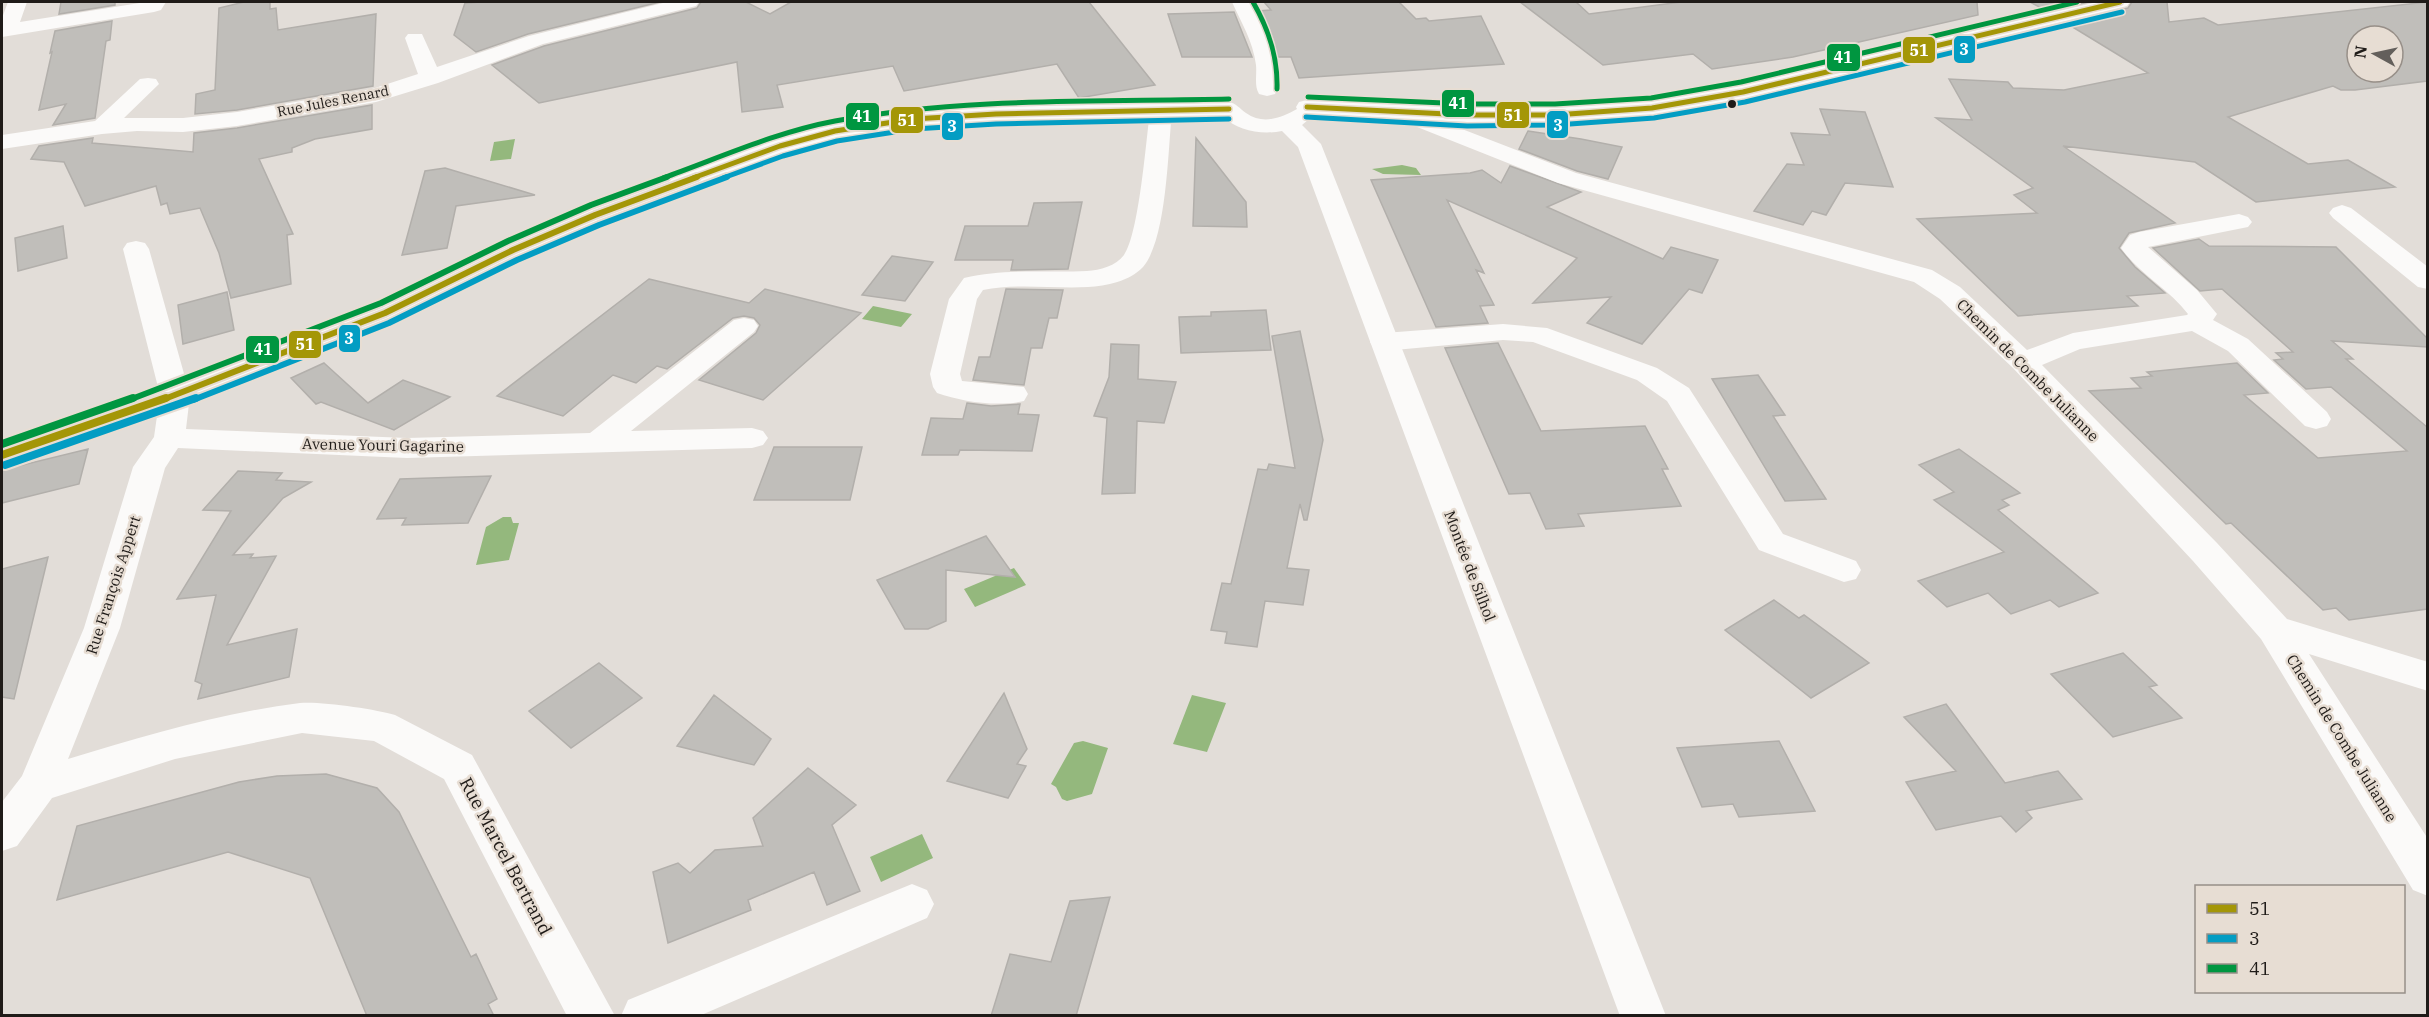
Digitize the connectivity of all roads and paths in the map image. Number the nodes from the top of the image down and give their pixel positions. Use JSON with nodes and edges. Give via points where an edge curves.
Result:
{"nodes":[{"id":1,"x":17,"y":2,"type":"edge"},
{"id":2,"x":156,"y":2,"type":"edge"},
{"id":3,"x":689,"y":2,"type":"edge"},
{"id":4,"x":1241,"y":2,"type":"edge"},
{"id":5,"x":2120,"y":2,"type":"edge"},
{"id":6,"x":4,"y":30,"type":"edge"},
{"id":7,"x":415,"y":38,"type":"dead end"},
{"id":8,"x":430,"y":78,"type":"junction"},
{"id":9,"x":148,"y":84,"type":"dead end"},
{"id":10,"x":1267,"y":89,"type":"junction"},
{"id":11,"x":1229,"y":109,"type":"junction"},
{"id":12,"x":1161,"y":111,"type":"junction"},
{"id":13,"x":1405,"y":114,"type":"junction"},
{"id":14,"x":1297,"y":115,"type":"junction"},
{"id":15,"x":102,"y":127,"type":"junction"},
{"id":16,"x":2,"y":142,"type":"edge"},
{"id":17,"x":2342,"y":213,"type":"dead end"},
{"id":18,"x":2239,"y":222,"type":"dead end"},
{"id":19,"x":136,"y":249,"type":"dead end"},
{"id":20,"x":2415,"y":259,"type":"edge"},
{"id":21,"x":2427,"y":281,"type":"edge"},
{"id":22,"x":2196,"y":322,"type":"junction"},
{"id":23,"x":744,"y":326,"type":"dead end"},
{"id":24,"x":1384,"y":342,"type":"junction"},
{"id":25,"x":2023,"y":362,"type":"junction"},
{"id":26,"x":1013,"y":394,"type":"dead end"},
{"id":27,"x":175,"y":395,"type":"junction"},
{"id":28,"x":2316,"y":419,"type":"dead end"},
{"id":29,"x":169,"y":438,"type":"junction"},
{"id":30,"x":752,"y":438,"type":"dead end"},
{"id":31,"x":598,"y":442,"type":"junction"},
{"id":32,"x":2,"y":455,"type":"edge"},
{"id":33,"x":1844,"y":570,"type":"dead end"},
{"id":34,"x":2274,"y":629,"type":"junction"},
{"id":35,"x":2427,"y":677,"type":"edge"},
{"id":36,"x":38,"y":785,"type":"junction"},
{"id":37,"x":2,"y":833,"type":"edge"},
{"id":38,"x":2427,"y":877,"type":"edge"},
{"id":39,"x":912,"y":904,"type":"dead end"},
{"id":40,"x":592,"y":1016,"type":"edge"},
{"id":41,"x":644,"y":1016,"type":"edge"},
{"id":42,"x":1643,"y":1016,"type":"edge"}],
"edges":[{"from":1,"to":6,"type":"street"},
{"from":2,"to":6,"type":"street","via":[[154,6]]},
{"from":3,"to":8,"type":"street","name":"Rue Jules Renard","via":[[536,40]]},
{"from":4,"to":10,"type":"street","via":[[1257,29],[1268,70]]},
{"from":5,"to":13,"type":"street","via":[[1743,92],[1652,108],[1555,115]]},
{"from":7,"to":8,"type":"street"},
{"from":8,"to":15,"type":"street","name":"Rue Jules Renard","via":[[376,95],[237,119]]},
{"from":9,"to":15,"type":"street"},
{"from":10,"to":11,"type":"street","via":[[1239,95],[1231,101]]},
{"from":10,"to":14,"type":"street","via":[[1301,98]]},
{"from":11,"to":12,"type":"street"},
{"from":11,"to":14,"type":"street","via":[[1243,121],[1272,126]]},
{"from":12,"to":26,"type":"street","via":[[1145,227],[1137,256],[1119,273],[1091,279],[999,278],[974,284],[963,299],[945,374],[948,387]]},
{"from":12,"to":27,"type":"street","via":[[913,119],[835,131],[780,146],[595,215],[385,313]]},
{"from":13,"to":14,"type":"street"},
{"from":13,"to":25,"type":"street","name":"Chemin de Combe Julianne","via":[[1567,178],[1923,276],[1950,293]]},
{"from":14,"to":24,"type":"street","name":"Montée de Silhol"},
{"from":15,"to":16,"type":"street","name":"Rue Jules Renard"},
{"from":17,"to":20,"type":"street"},
{"from":18,"to":22,"type":"street","via":[[2139,240],[2134,248],[2195,302],[2203,315]]},
{"from":19,"to":27,"type":"street"},
{"from":20,"to":21,"type":"street"},
{"from":22,"to":25,"type":"street","via":[[2073,342]]},
{"from":22,"to":28,"type":"street","via":[[2238,345]]},
{"from":23,"to":31,"type":"street"},
{"from":24,"to":33,"type":"street","via":[[1503,332],[1537,334],[1647,374],[1678,395],[1771,542]]},
{"from":24,"to":42,"type":"street","name":"Montée de Silhol"},
{"from":25,"to":34,"type":"street","name":"Chemin de Combe Julianne"},
{"from":27,"to":29,"type":"street","name":"Rue François Appert"},
{"from":27,"to":32,"type":"street"},
{"from":29,"to":31,"type":"street","name":"Avenue Youri Gagarine","via":[[407,448]]},
{"from":29,"to":36,"type":"street","name":"Rue François Appert","via":[[149,467],[102,628]]},
{"from":30,"to":31,"type":"street","name":"Avenue Youri Gagarine"},
{"from":34,"to":35,"type":"street"},
{"from":34,"to":38,"type":"street","name":"Chemin de Combe Julianne"},
{"from":36,"to":37,"type":"street","name":"Rue François Appert"},
{"from":36,"to":40,"type":"street","name":"Rue Marcel Bertrand","via":[[175,743],[302,718],[381,726],[458,767]]},
{"from":39,"to":41,"type":"street"}]}
